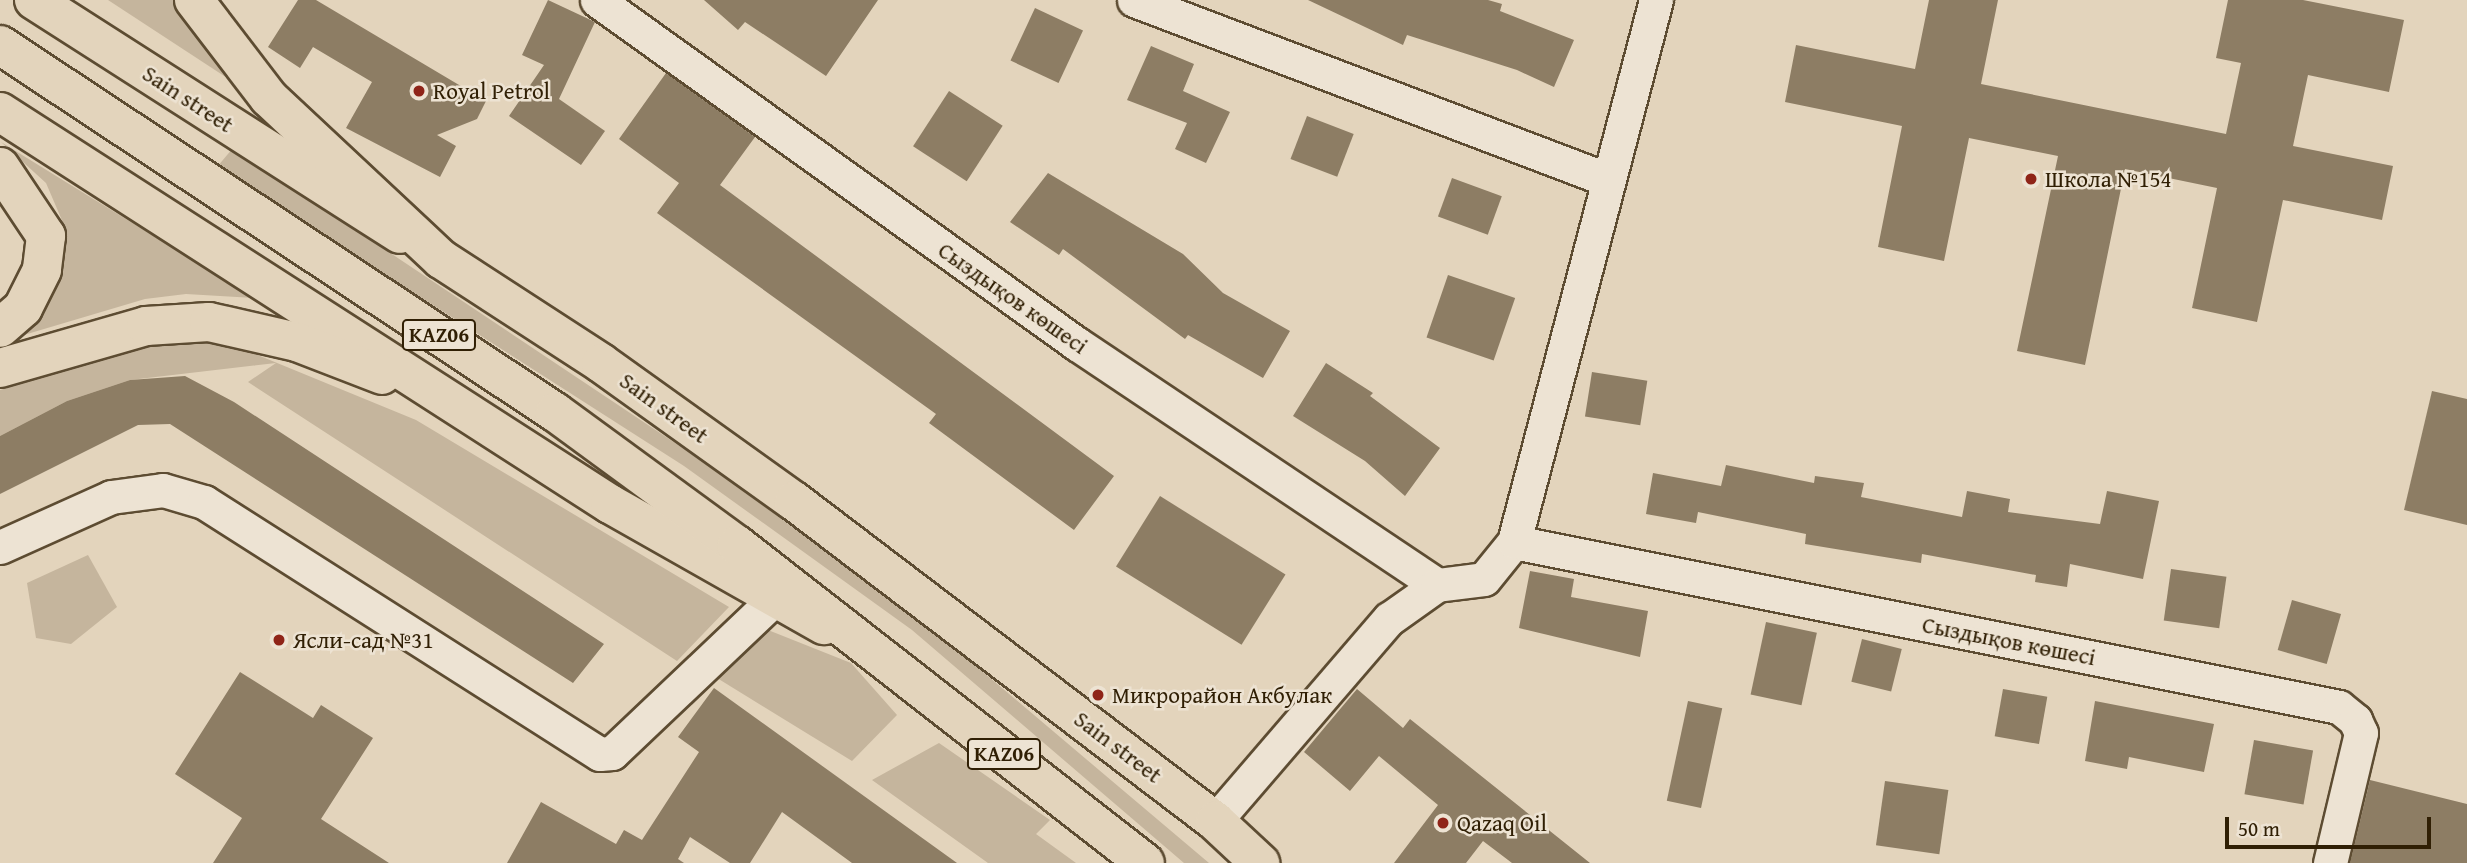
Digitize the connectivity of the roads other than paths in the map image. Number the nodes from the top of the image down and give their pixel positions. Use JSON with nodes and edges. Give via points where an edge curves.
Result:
{"nodes":[{"id":1,"x":34,"y":0,"type":"edge"},
{"id":2,"x":194,"y":0,"type":"edge"},
{"id":3,"x":597,"y":0,"type":"edge"},
{"id":4,"x":1134,"y":0,"type":"edge"},
{"id":5,"x":1656,"y":0,"type":"edge"},
{"id":6,"x":0,"y":45,"type":"edge"},
{"id":7,"x":0,"y":112,"type":"edge"},
{"id":8,"x":0,"y":167,"type":"edge"},
{"id":9,"x":1606,"y":180,"type":"junction"},
{"id":10,"x":441,"y":259,"type":"junction"},
{"id":11,"x":0,"y":328,"type":"edge"},
{"id":12,"x":0,"y":368,"type":"edge"},
{"id":13,"x":479,"y":419,"type":"junction"},
{"id":14,"x":1514,"y":542,"type":"junction"},
{"id":15,"x":0,"y":547,"type":"edge"},
{"id":16,"x":1437,"y":585,"type":"junction"},
{"id":17,"x":774,"y":599,"type":"junction"},
{"id":18,"x":863,"y":646,"type":"junction"},
{"id":19,"x":1215,"y":821,"type":"junction"},
{"id":20,"x":1146,"y":863,"type":"edge"},
{"id":21,"x":1260,"y":863,"type":"edge"},
{"id":22,"x":2330,"y":863,"type":"edge"}],
"edges":[{"from":1,"to":10,"type":"main road","name":"Sain street"},
{"from":2,"to":10,"type":"main road","number":"KАZ06","via":[[269,98]]},
{"from":3,"to":16,"type":"street","name":"Сыздықов көшесі","via":[[1077,344]]},
{"from":4,"to":9,"type":"street"},
{"from":5,"to":9,"type":"street"},
{"from":6,"to":18,"type":"main road","number":"KАZ06","via":[[555,412],[737,545]]},
{"from":7,"to":13,"type":"main road"},
{"from":8,"to":11,"type":"main road","via":[[46,236],[42,270],[28,298]]},
{"from":9,"to":14,"type":"street"},
{"from":10,"to":19,"type":"main road","name":"Sain street","number":"KАZ06","via":[[601,363],[794,501]]},
{"from":12,"to":13,"type":"main road","via":[[146,326],[209,322],[297,342]]},
{"from":13,"to":17,"type":"main road","via":[[610,504]]},
{"from":14,"to":16,"type":"street","via":[[1484,579]]},
{"from":14,"to":22,"type":"street","name":"Сыздықов көшесі","via":[[2339,707],[2355,720],[2361,733]]},
{"from":15,"to":17,"type":"street","via":[[111,497],[163,490],[204,502],[600,754],[619,746]]},
{"from":16,"to":19,"type":"street","via":[[1389,619]]},
{"from":17,"to":18,"type":"main road"},
{"from":18,"to":20,"type":"main road","number":"KАZ06"},
{"from":19,"to":21,"type":"main road","name":"Sain street","number":"KАZ06"}]}
